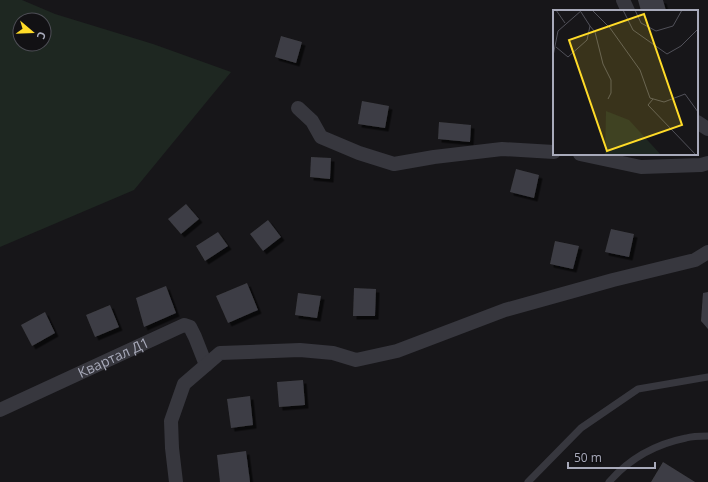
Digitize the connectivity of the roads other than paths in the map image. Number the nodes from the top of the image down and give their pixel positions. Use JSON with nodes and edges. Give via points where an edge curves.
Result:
{"nodes":[{"id":1,"x":623,"y":0,"type":"edge"},
{"id":2,"x":628,"y":10,"type":"edge"},
{"id":3,"x":298,"y":108,"type":"dead end"},
{"id":4,"x":698,"y":123,"type":"edge"},
{"id":5,"x":708,"y":129,"type":"edge"},
{"id":6,"x":553,"y":152,"type":"edge"},
{"id":7,"x":585,"y":155,"type":"edge"},
{"id":8,"x":708,"y":163,"type":"edge"},
{"id":9,"x":708,"y":252,"type":"edge"},
{"id":10,"x":206,"y":365,"type":"junction"},
{"id":11,"x":708,"y":377,"type":"edge"},
{"id":12,"x":0,"y":410,"type":"edge"},
{"id":13,"x":708,"y":436,"type":"edge"},
{"id":14,"x":176,"y":482,"type":"edge"},
{"id":15,"x":528,"y":482,"type":"edge"},
{"id":16,"x":609,"y":482,"type":"edge"}],
"edges":[{"from":1,"to":2,"type":"street"},
{"from":3,"to":6,"type":"street","via":[[312,121],[321,137],[394,164],[502,150]]},
{"from":4,"to":5,"type":"street"},
{"from":7,"to":8,"type":"street","via":[[641,167],[701,166]]},
{"from":9,"to":10,"type":"street","via":[[695,260],[505,310],[397,351],[356,360],[333,353],[300,350],[220,353]]},
{"from":10,"to":12,"type":"street","name":"Квартал Д1","via":[[190,327],[184,325]]},
{"from":10,"to":14,"type":"street","via":[[184,384],[171,421]]},
{"from":11,"to":15,"type":"lane","via":[[638,389],[581,428]]},
{"from":13,"to":16,"type":"lane","via":[[687,437],[661,445],[638,457],[616,473]]}]}
